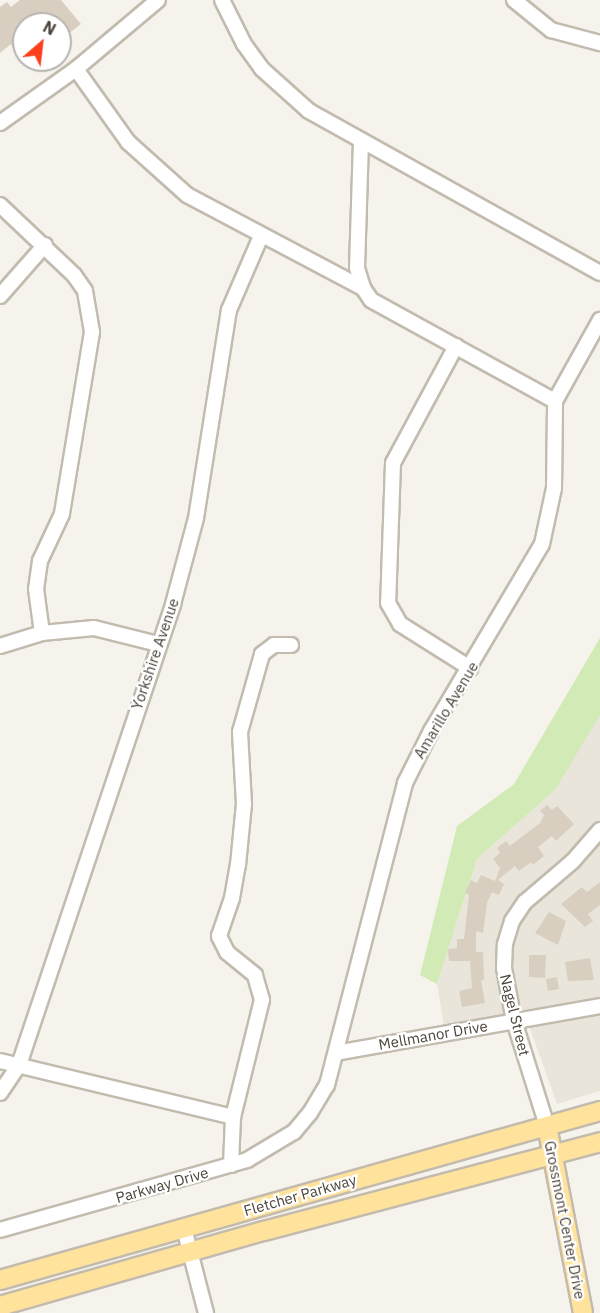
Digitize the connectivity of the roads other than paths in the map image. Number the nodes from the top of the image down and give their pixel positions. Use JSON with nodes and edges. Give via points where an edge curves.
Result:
{"nodes":[{"id":1,"x":158,"y":0,"type":"edge"},
{"id":2,"x":222,"y":0,"type":"edge"},
{"id":3,"x":514,"y":0,"type":"edge"},
{"id":4,"x":600,"y":43,"type":"edge"},
{"id":5,"x":76,"y":69,"type":"junction"},
{"id":6,"x":0,"y":123,"type":"edge"},
{"id":7,"x":361,"y":141,"type":"junction"},
{"id":8,"x":0,"y":205,"type":"edge"},
{"id":9,"x":261,"y":236,"type":"junction"},
{"id":10,"x":45,"y":245,"type":"junction"},
{"id":11,"x":600,"y":273,"type":"edge"},
{"id":12,"x":363,"y":288,"type":"junction"},
{"id":13,"x":0,"y":296,"type":"edge"},
{"id":14,"x":600,"y":320,"type":"edge"},
{"id":15,"x":456,"y":346,"type":"junction"},
{"id":16,"x":555,"y":401,"type":"junction"},
{"id":17,"x":42,"y":633,"type":"junction"},
{"id":18,"x":158,"y":644,"type":"junction"},
{"id":19,"x":291,"y":645,"type":"dead end"},
{"id":20,"x":0,"y":646,"type":"edge"},
{"id":21,"x":470,"y":668,"type":"junction"},
{"id":22,"x":600,"y":830,"type":"edge"},
{"id":23,"x":600,"y":1006,"type":"edge"},
{"id":24,"x":514,"y":1021,"type":"junction"},
{"id":25,"x":336,"y":1053,"type":"junction"},
{"id":26,"x":0,"y":1061,"type":"edge"},
{"id":27,"x":19,"y":1065,"type":"junction"},
{"id":28,"x":0,"y":1093,"type":"edge"},
{"id":29,"x":600,"y":1111,"type":"edge"},
{"id":30,"x":310,"y":1113,"type":"joint"},
{"id":31,"x":233,"y":1117,"type":"junction"},
{"id":32,"x":547,"y":1126,"type":"junction"},
{"id":33,"x":600,"y":1142,"type":"edge"},
{"id":34,"x":553,"y":1154,"type":"junction"},
{"id":35,"x":231,"y":1165,"type":"junction"},
{"id":36,"x":184,"y":1228,"type":"junction"},
{"id":37,"x":0,"y":1230,"type":"edge"},
{"id":38,"x":191,"y":1252,"type":"junction"},
{"id":39,"x":0,"y":1280,"type":"edge"},
{"id":40,"x":0,"y":1306,"type":"edge"},
{"id":41,"x":206,"y":1313,"type":"edge"},
{"id":42,"x":583,"y":1313,"type":"edge"}],
"edges":[{"from":1,"to":5,"type":"street"},
{"from":2,"to":7,"type":"street","via":[[244,44],[277,84],[309,111]]},
{"from":3,"to":4,"type":"street","via":[[550,30]]},
{"from":5,"to":6,"type":"street"},
{"from":5,"to":9,"type":"street","via":[[114,126],[158,173],[203,206]]},
{"from":7,"to":11,"type":"street"},
{"from":7,"to":12,"type":"street","via":[[357,268]]},
{"from":8,"to":10,"type":"street"},
{"from":9,"to":12,"type":"street"},
{"from":9,"to":18,"type":"street","name":"Yorkshire Avenue","via":[[229,310],[191,543]]},
{"from":10,"to":13,"type":"street"},
{"from":10,"to":17,"type":"street","via":[[85,291],[92,332],[62,514],[40,561],[36,589]]},
{"from":12,"to":15,"type":"street","via":[[371,300]]},
{"from":14,"to":16,"type":"street","name":"Amarillo Avenue"},
{"from":15,"to":16,"type":"street"},
{"from":15,"to":21,"type":"street","via":[[393,462],[388,603],[400,624]]},
{"from":16,"to":21,"type":"street","name":"Amarillo Avenue","via":[[554,488],[543,540]]},
{"from":17,"to":18,"type":"street","via":[[94,628]]},
{"from":17,"to":20,"type":"street"},
{"from":18,"to":27,"type":"street","name":"Yorkshire Avenue"},
{"from":19,"to":31,"type":"street","via":[[274,645],[262,654],[240,732],[244,795],[239,854],[232,898],[219,936],[227,952],[255,975],[262,1000]]},
{"from":21,"to":25,"type":"street","name":"Amarillo Avenue","via":[[425,741],[405,783]]},
{"from":22,"to":24,"type":"street","name":"Nagel Street","via":[[573,861],[532,893],[512,921],[504,956]]},
{"from":23,"to":24,"type":"street","name":"Mellmanor Drive"},
{"from":24,"to":25,"type":"street","name":"Mellmanor Drive"},
{"from":24,"to":32,"type":"street","name":"Nagel Street"},
{"from":25,"to":30,"type":"street","name":"Amarillo Avenue","via":[[327,1085]]},
{"from":26,"to":27,"type":"street"},
{"from":27,"to":28,"type":"street","name":"Yorkshire Avenue"},
{"from":27,"to":31,"type":"street"},
{"from":29,"to":32,"type":"main road","name":"Fletcher Parkway"},
{"from":30,"to":35,"type":"street","name":"Parkway Drive","via":[[294,1132],[272,1148]]},
{"from":31,"to":35,"type":"street"},
{"from":32,"to":34,"type":"main road","name":"Grossmont Center Drive"},
{"from":32,"to":36,"type":"main road","name":"Fletcher Parkway"},
{"from":33,"to":34,"type":"main road","name":"Fletcher Parkway"},
{"from":34,"to":38,"type":"main road","name":"Fletcher Parkway"},
{"from":34,"to":42,"type":"main road","name":"Grossmont Center Drive"},
{"from":35,"to":37,"type":"street","name":"Parkway Drive"},
{"from":36,"to":38,"type":"street"},
{"from":36,"to":39,"type":"main road","name":"Fletcher Parkway"},
{"from":38,"to":40,"type":"main road","name":"Fletcher Parkway"},
{"from":38,"to":41,"type":"street"}]}
